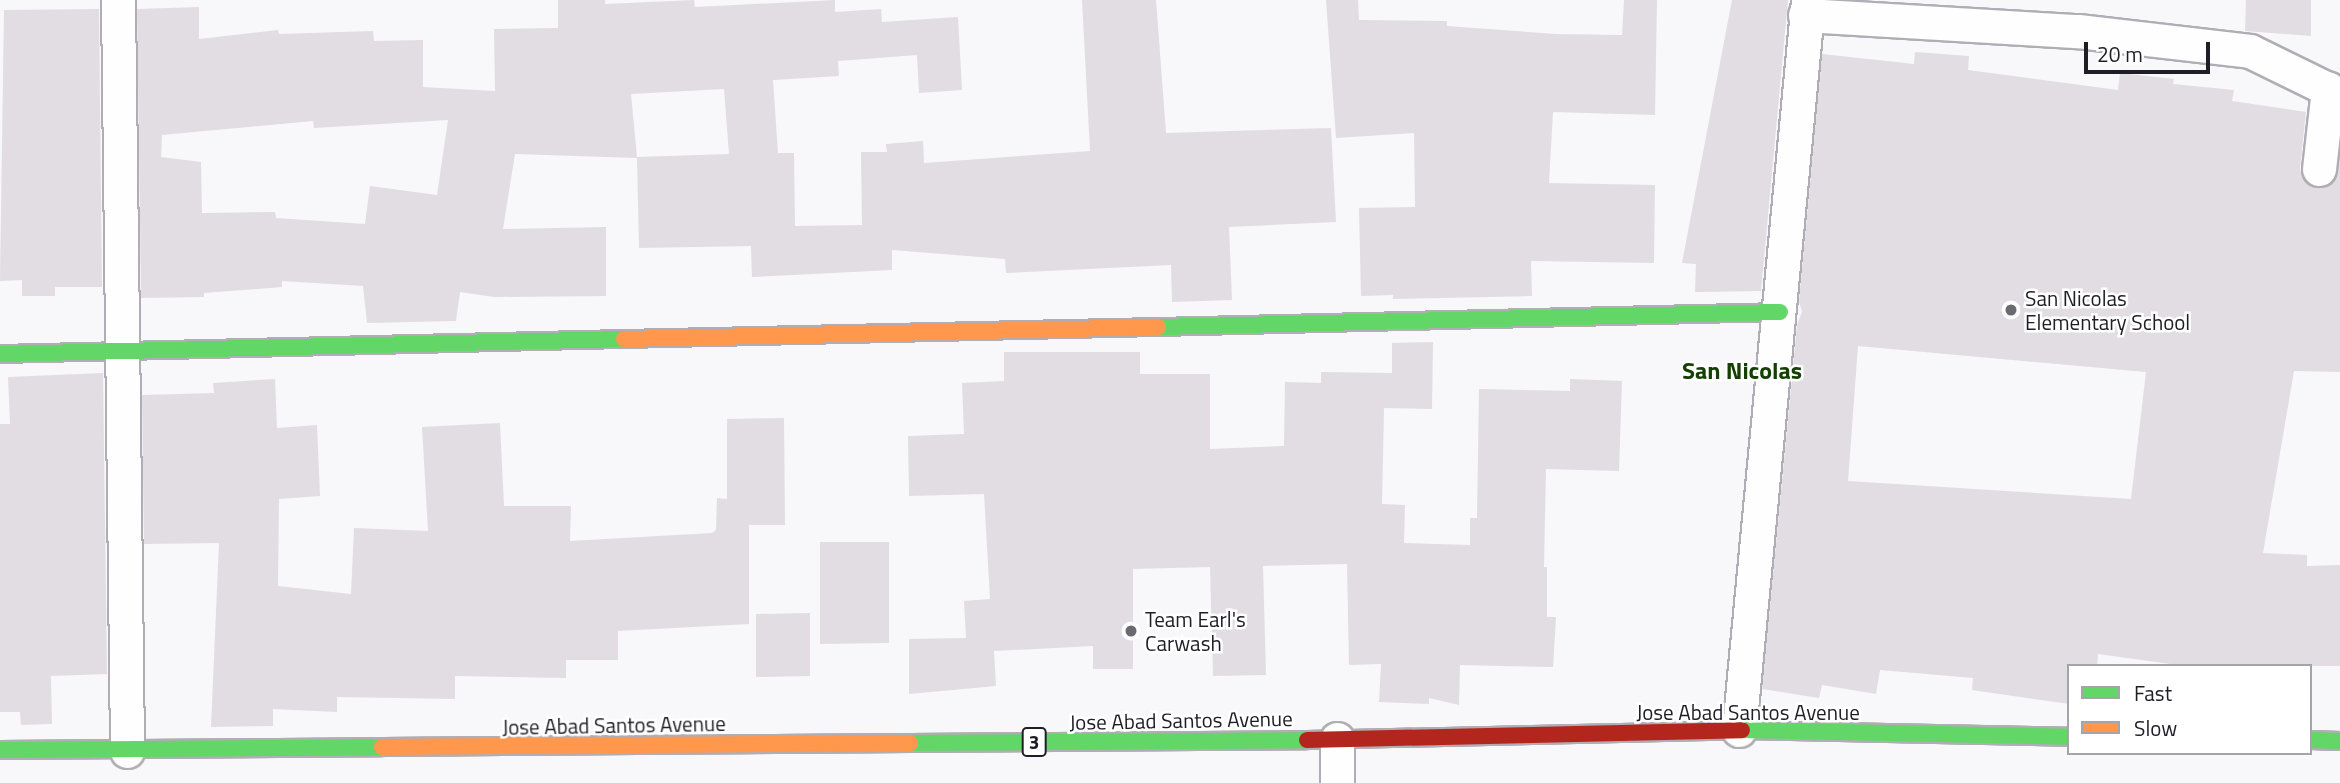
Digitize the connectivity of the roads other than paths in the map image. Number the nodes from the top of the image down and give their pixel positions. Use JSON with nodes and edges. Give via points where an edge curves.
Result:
{"nodes":[{"id":1,"x":118,"y":0,"type":"edge"},
{"id":2,"x":1806,"y":8,"type":"edge"},
{"id":3,"x":2334,"y":92,"type":"edge"},
{"id":4,"x":2319,"y":169,"type":"dead end"},
{"id":5,"x":1780,"y":312,"type":"junction"},
{"id":6,"x":122,"y":350,"type":"junction"},
{"id":7,"x":0,"y":354,"type":"edge"},
{"id":8,"x":1739,"y":730,"type":"junction"},
{"id":9,"x":2067,"y":737,"type":"edge"},
{"id":10,"x":1337,"y":739,"type":"junction"},
{"id":11,"x":2312,"y":740,"type":"edge"},
{"id":12,"x":2340,"y":741,"type":"edge"},
{"id":13,"x":0,"y":750,"type":"edge"},
{"id":14,"x":127,"y":751,"type":"junction"},
{"id":15,"x":1337,"y":783,"type":"edge"}],
"edges":[{"from":1,"to":6,"type":"street"},
{"from":2,"to":3,"type":"street","via":[[2250,51]]},
{"from":2,"to":5,"type":"street"},
{"from":3,"to":4,"type":"street"},
{"from":5,"to":6,"type":"main road"},
{"from":5,"to":8,"type":"street"},
{"from":6,"to":7,"type":"main road"},
{"from":6,"to":14,"type":"street"},
{"from":8,"to":9,"type":"main road","name":"Jose Abad Santos Avenue","number":"3"},
{"from":8,"to":10,"type":"main road","name":"Jose Abad Santos Avenue","number":"3"},
{"from":10,"to":14,"type":"main road","name":"Jose Abad Santos Avenue","number":"3"},
{"from":10,"to":15,"type":"street"},
{"from":11,"to":12,"type":"main road"},
{"from":13,"to":14,"type":"main road","name":"Jose Abad Santos Avenue","number":"3"}]}
